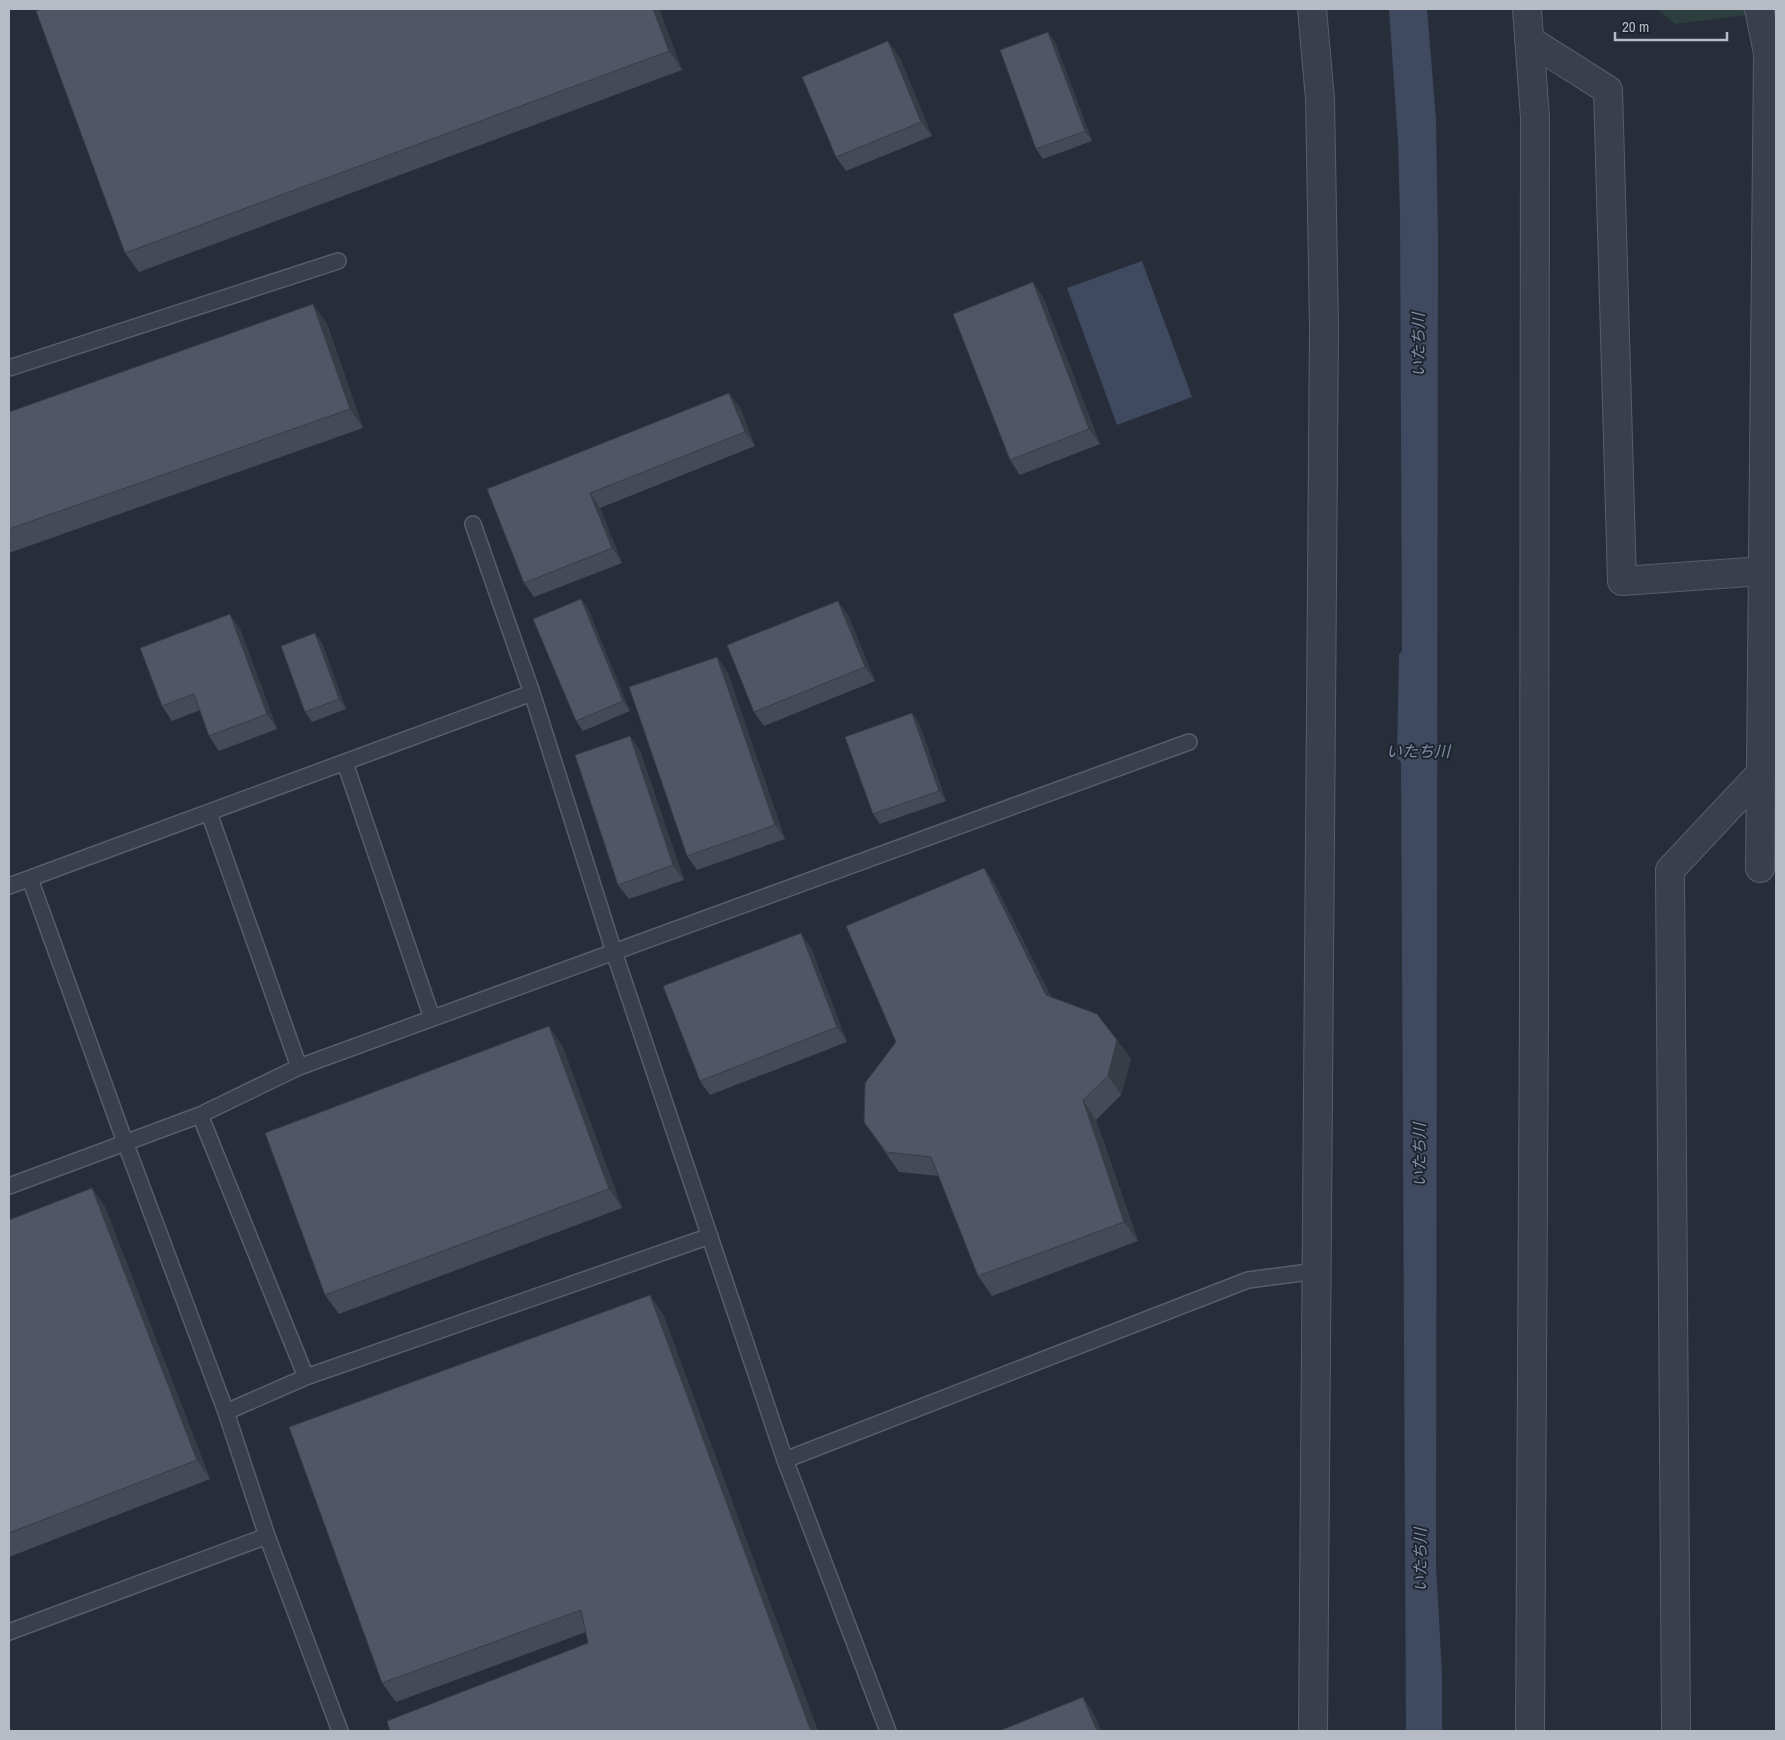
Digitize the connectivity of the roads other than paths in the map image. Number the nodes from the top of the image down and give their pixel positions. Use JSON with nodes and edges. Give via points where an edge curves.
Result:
{"nodes":[{"id":1,"x":1312,"y":9,"type":"edge"},
{"id":2,"x":1526,"y":9,"type":"edge"},
{"id":3,"x":1759,"y":9,"type":"edge"},
{"id":4,"x":1529,"y":40,"type":"junction"},
{"id":5,"x":1772,"y":67,"type":"edge"},
{"id":6,"x":338,"y":261,"type":"dead end"},
{"id":7,"x":9,"y":368,"type":"edge"},
{"id":8,"x":473,"y":524,"type":"dead end"},
{"id":9,"x":1762,"y":571,"type":"junction"},
{"id":10,"x":532,"y":693,"type":"junction"},
{"id":11,"x":1189,"y":742,"type":"dead end"},
{"id":12,"x":345,"y":763,"type":"junction"},
{"id":13,"x":1760,"y":774,"type":"junction"},
{"id":14,"x":209,"y":813,"type":"junction"},
{"id":15,"x":1760,"y":868,"type":"dead end"},
{"id":16,"x":30,"y":879,"type":"junction"},
{"id":17,"x":9,"y":886,"type":"edge"},
{"id":18,"x":614,"y":952,"type":"junction"},
{"id":19,"x":432,"y":1018,"type":"junction"},
{"id":20,"x":299,"y":1068,"type":"junction"},
{"id":21,"x":200,"y":1114,"type":"junction"},
{"id":22,"x":125,"y":1142,"type":"junction"},
{"id":23,"x":9,"y":1186,"type":"edge"},
{"id":24,"x":710,"y":1236,"type":"junction"},
{"id":25,"x":1317,"y":1271,"type":"junction"},
{"id":26,"x":306,"y":1377,"type":"junction"},
{"id":27,"x":226,"y":1412,"type":"junction"},
{"id":28,"x":785,"y":1460,"type":"junction"},
{"id":29,"x":268,"y":1536,"type":"junction"},
{"id":30,"x":9,"y":1632,"type":"edge"},
{"id":31,"x":340,"y":1731,"type":"edge"},
{"id":32,"x":888,"y":1731,"type":"edge"},
{"id":33,"x":1313,"y":1731,"type":"edge"},
{"id":34,"x":1530,"y":1731,"type":"edge"},
{"id":35,"x":1676,"y":1731,"type":"edge"}],
"edges":[{"from":1,"to":25,"type":"street","via":[[1320,99],[1324,327]]},
{"from":2,"to":4,"type":"street"},
{"from":3,"to":5,"type":"street"},
{"from":4,"to":9,"type":"street","via":[[1608,90],[1622,581]]},
{"from":4,"to":34,"type":"street","via":[[1535,118]]},
{"from":5,"to":9,"type":"street"},
{"from":6,"to":7,"type":"lane"},
{"from":8,"to":10,"type":"lane"},
{"from":9,"to":13,"type":"street"},
{"from":10,"to":12,"type":"lane"},
{"from":10,"to":18,"type":"lane"},
{"from":11,"to":18,"type":"lane"},
{"from":12,"to":14,"type":"lane"},
{"from":12,"to":19,"type":"lane"},
{"from":13,"to":15,"type":"street"},
{"from":13,"to":35,"type":"street","via":[[1670,870]]},
{"from":14,"to":16,"type":"lane"},
{"from":14,"to":20,"type":"lane"},
{"from":16,"to":17,"type":"lane"},
{"from":16,"to":22,"type":"lane"},
{"from":18,"to":19,"type":"lane"},
{"from":18,"to":24,"type":"lane"},
{"from":19,"to":20,"type":"lane"},
{"from":20,"to":21,"type":"lane"},
{"from":21,"to":22,"type":"lane"},
{"from":21,"to":26,"type":"lane"},
{"from":22,"to":23,"type":"lane"},
{"from":22,"to":27,"type":"lane"},
{"from":24,"to":26,"type":"lane"},
{"from":24,"to":28,"type":"lane"},
{"from":25,"to":28,"type":"lane","via":[[1248,1280]]},
{"from":25,"to":33,"type":"street"},
{"from":26,"to":27,"type":"lane"},
{"from":27,"to":29,"type":"lane"},
{"from":28,"to":32,"type":"lane"},
{"from":29,"to":30,"type":"lane"},
{"from":29,"to":31,"type":"lane"}]}
